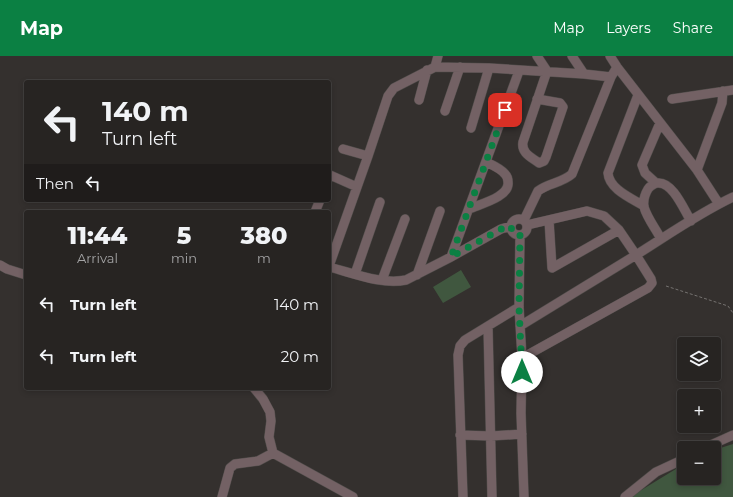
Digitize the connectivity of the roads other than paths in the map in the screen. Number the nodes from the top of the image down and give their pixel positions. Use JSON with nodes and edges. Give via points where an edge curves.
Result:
{"nodes":[{"id":1,"x":438,"y":56,"type":"edge"},
{"id":2,"x":537,"y":56,"type":"edge"},
{"id":3,"x":572,"y":56,"type":"edge"},
{"id":4,"x":610,"y":56,"type":"edge"},
{"id":5,"x":460,"y":67,"type":"junction"},
{"id":6,"x":617,"y":67,"type":"junction"},
{"id":7,"x":489,"y":68,"type":"junction"},
{"id":8,"x":431,"y":69,"type":"junction"},
{"id":9,"x":519,"y":71,"type":"junction"},
{"id":10,"x":547,"y":71,"type":"junction"},
{"id":11,"x":584,"y":74,"type":"junction"},
{"id":12,"x":610,"y":77,"type":"junction"},
{"id":13,"x":733,"y":90,"type":"edge"},
{"id":14,"x":723,"y":91,"type":"junction"},
{"id":15,"x":638,"y":94,"type":"junction"},
{"id":16,"x":537,"y":99,"type":"junction"},
{"id":17,"x":672,"y":99,"type":"dead end"},
{"id":18,"x":419,"y":100,"type":"dead end"},
{"id":19,"x":445,"y":112,"type":"dead end"},
{"id":20,"x":660,"y":123,"type":"junction"},
{"id":21,"x":471,"y":128,"type":"dead end"},
{"id":22,"x":343,"y":149,"type":"dead end"},
{"id":23,"x":368,"y":156,"type":"junction"},
{"id":24,"x":486,"y":162,"type":"junction"},
{"id":25,"x":697,"y":170,"type":"junction"},
{"id":26,"x":331,"y":175,"type":"edge"},
{"id":27,"x":656,"y":183,"type":"junction"},
{"id":28,"x":357,"y":187,"type":"junction"},
{"id":29,"x":733,"y":197,"type":"edge"},
{"id":30,"x":380,"y":202,"type":"dead end"},
{"id":31,"x":719,"y":204,"type":"junction"},
{"id":32,"x":644,"y":206,"type":"junction"},
{"id":33,"x":469,"y":209,"type":"junction"},
{"id":34,"x":440,"y":211,"type":"dead end"},
{"id":35,"x":405,"y":219,"type":"dead end"},
{"id":36,"x":549,"y":220,"type":"junction"},
{"id":37,"x":691,"y":221,"type":"junction"},
{"id":38,"x":526,"y":223,"type":"junction"},
{"id":39,"x":511,"y":226,"type":"junction"},
{"id":40,"x":620,"y":230,"type":"junction"},
{"id":41,"x":520,"y":235,"type":"junction"},
{"id":42,"x":662,"y":240,"type":"junction"},
{"id":43,"x":636,"y":255,"type":"junction"},
{"id":44,"x":451,"y":257,"type":"junction"},
{"id":45,"x":331,"y":260,"type":"edge"},
{"id":46,"x":0,"y":264,"type":"edge"},
{"id":47,"x":331,"y":267,"type":"edge"},
{"id":48,"x":24,"y":274,"type":"edge"},
{"id":49,"x":355,"y":274,"type":"junction"},
{"id":50,"x":417,"y":275,"type":"junction"},
{"id":51,"x":382,"y":280,"type":"junction"},
{"id":52,"x":519,"y":307,"type":"junction"},
{"id":53,"x":520,"y":326,"type":"junction"},
{"id":54,"x":488,"y":327,"type":"junction"},
{"id":55,"x":522,"y":358,"type":"junction"},
{"id":56,"x":256,"y":390,"type":"edge"},
{"id":57,"x":522,"y":434,"type":"junction"},
{"id":58,"x":460,"y":435,"type":"junction"},
{"id":59,"x":733,"y":435,"type":"edge"},
{"id":60,"x":491,"y":436,"type":"junction"},
{"id":61,"x":720,"y":441,"type":"edge"},
{"id":62,"x":273,"y":454,"type":"junction"},
{"id":63,"x":677,"y":462,"type":"edge"},
{"id":64,"x":222,"y":497,"type":"edge"},
{"id":65,"x":353,"y":497,"type":"edge"},
{"id":66,"x":463,"y":497,"type":"edge"},
{"id":67,"x":492,"y":497,"type":"edge"},
{"id":68,"x":524,"y":497,"type":"edge"},
{"id":69,"x":625,"y":497,"type":"edge"}],
"edges":[{"from":1,"to":8,"type":"street"},
{"from":2,"to":10,"type":"street"},
{"from":3,"to":11,"type":"street"},
{"from":4,"to":6,"type":"street"},
{"from":5,"to":7,"type":"street"},
{"from":5,"to":8,"type":"street"},
{"from":5,"to":19,"type":"street"},
{"from":6,"to":12,"type":"street"},
{"from":6,"to":15,"type":"street"},
{"from":7,"to":9,"type":"street"},
{"from":7,"to":21,"type":"street"},
{"from":8,"to":18,"type":"street"},
{"from":8,"to":23,"type":"street","via":[[390,91]]},
{"from":9,"to":10,"type":"street"},
{"from":9,"to":24,"type":"street"},
{"from":10,"to":11,"type":"street"},
{"from":10,"to":16,"type":"street"},
{"from":11,"to":12,"type":"street"},
{"from":12,"to":38,"type":"street","via":[[572,174],[567,179],[542,187],[538,191]]},
{"from":13,"to":14,"type":"street"},
{"from":14,"to":17,"type":"street"},
{"from":14,"to":25,"type":"street","via":[[722,103]]},
{"from":15,"to":20,"type":"street"},
{"from":15,"to":32,"type":"street","via":[[608,178],[620,192]]},
{"from":16,"to":16,"type":"street","via":[[522,148],[539,163],[546,157],[563,107],[560,103]]},
{"from":20,"to":25,"type":"street"},
{"from":20,"to":27,"type":"street","via":[[642,165],[645,173]]},
{"from":22,"to":23,"type":"street"},
{"from":23,"to":28,"type":"street"},
{"from":24,"to":33,"type":"street"},
{"from":24,"to":33,"type":"street","via":[[507,175],[508,189],[504,194]]},
{"from":25,"to":31,"type":"street"},
{"from":26,"to":28,"type":"street"},
{"from":27,"to":32,"type":"street","via":[[649,187]]},
{"from":27,"to":37,"type":"street","via":[[664,183],[671,188]]},
{"from":28,"to":45,"type":"street"},
{"from":29,"to":31,"type":"street"},
{"from":30,"to":49,"type":"street"},
{"from":31,"to":37,"type":"street"},
{"from":32,"to":42,"type":"street"},
{"from":33,"to":44,"type":"street"},
{"from":34,"to":50,"type":"street"},
{"from":35,"to":51,"type":"street"},
{"from":36,"to":38,"type":"street"},
{"from":36,"to":40,"type":"street","via":[[587,211],[604,216]]},
{"from":36,"to":40,"type":"street","via":[[552,268]]},
{"from":37,"to":42,"type":"street"},
{"from":38,"to":39,"type":"street","via":[[517,219]]},
{"from":38,"to":41,"type":"street","via":[[526,230]]},
{"from":39,"to":41,"type":"street","via":[[512,232]]},
{"from":39,"to":44,"type":"street"},
{"from":40,"to":43,"type":"street"},
{"from":41,"to":52,"type":"street"},
{"from":42,"to":43,"type":"street"},
{"from":43,"to":53,"type":"street"},
{"from":43,"to":55,"type":"street","via":[[651,279],[652,283],[648,288]]},
{"from":44,"to":50,"type":"street"},
{"from":46,"to":48,"type":"street"},
{"from":47,"to":49,"type":"street"},
{"from":49,"to":51,"type":"street"},
{"from":50,"to":51,"type":"street","via":[[399,281]]},
{"from":52,"to":53,"type":"street"},
{"from":52,"to":54,"type":"street"},
{"from":53,"to":55,"type":"street"},
{"from":54,"to":58,"type":"street","via":[[465,340],[460,346]]},
{"from":54,"to":60,"type":"street"},
{"from":55,"to":57,"type":"street"},
{"from":56,"to":62,"type":"street","via":[[270,412],[269,438]]},
{"from":57,"to":60,"type":"street"},
{"from":57,"to":68,"type":"street"},
{"from":58,"to":60,"type":"street"},
{"from":58,"to":66,"type":"street"},
{"from":59,"to":61,"type":"street"},
{"from":60,"to":67,"type":"street"},
{"from":62,"to":64,"type":"street","via":[[258,461],[235,464],[230,468]]},
{"from":62,"to":65,"type":"street"},
{"from":63,"to":69,"type":"street","via":[[656,472]]}]}
